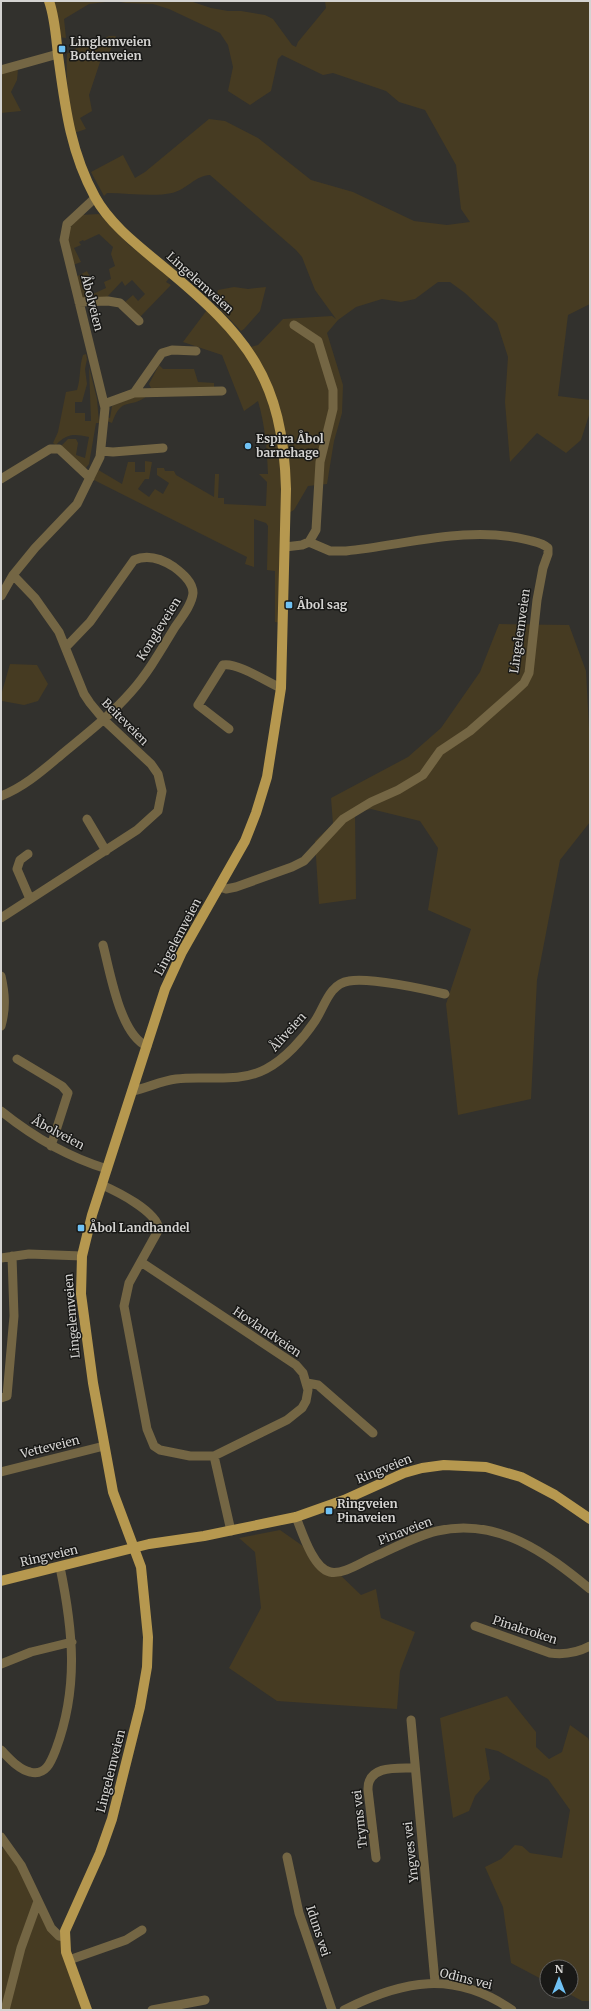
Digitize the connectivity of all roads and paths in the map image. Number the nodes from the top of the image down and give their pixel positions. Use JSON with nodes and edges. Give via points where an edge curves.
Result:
{"nodes":[{"id":1,"x":49,"y":1,"type":"edge"},
{"id":2,"x":58,"y":54,"type":"junction"},
{"id":3,"x":1,"y":70,"type":"edge"},
{"id":4,"x":98,"y":200,"type":"junction"},
{"id":5,"x":79,"y":302,"type":"junction"},
{"id":6,"x":139,"y":321,"type":"dead end"},
{"id":7,"x":294,"y":325,"type":"dead end"},
{"id":8,"x":196,"y":351,"type":"dead end"},
{"id":9,"x":222,"y":391,"type":"dead end"},
{"id":10,"x":134,"y":393,"type":"junction"},
{"id":11,"x":104,"y":404,"type":"junction"},
{"id":12,"x":163,"y":448,"type":"dead end"},
{"id":13,"x":100,"y":451,"type":"junction"},
{"id":14,"x":90,"y":478,"type":"junction"},
{"id":15,"x":1,"y":479,"type":"edge"},
{"id":16,"x":309,"y":542,"type":"junction"},
{"id":17,"x":284,"y":547,"type":"junction"},
{"id":18,"x":13,"y":575,"type":"junction"},
{"id":19,"x":1,"y":596,"type":"edge"},
{"id":20,"x":66,"y":647,"type":"junction"},
{"id":21,"x":281,"y":688,"type":"junction"},
{"id":22,"x":104,"y":720,"type":"junction"},
{"id":23,"x":229,"y":729,"type":"dead end"},
{"id":24,"x":1,"y":796,"type":"edge"},
{"id":25,"x":86,"y":819,"type":"dead end"},
{"id":26,"x":106,"y":851,"type":"junction"},
{"id":27,"x":28,"y":854,"type":"dead end"},
{"id":28,"x":220,"y":887,"type":"junction"},
{"id":29,"x":30,"y":899,"type":"junction"},
{"id":30,"x":1,"y":918,"type":"edge"},
{"id":31,"x":103,"y":945,"type":"dead end"},
{"id":32,"x":1,"y":976,"type":"edge"},
{"id":33,"x":445,"y":994,"type":"dead end"},
{"id":34,"x":1,"y":1026,"type":"edge"},
{"id":35,"x":147,"y":1046,"type":"junction"},
{"id":36,"x":17,"y":1059,"type":"dead end"},
{"id":37,"x":132,"y":1091,"type":"junction"},
{"id":38,"x":1,"y":1111,"type":"edge"},
{"id":39,"x":51,"y":1146,"type":"junction"},
{"id":40,"x":107,"y":1169,"type":"junction"},
{"id":41,"x":102,"y":1185,"type":"junction"},
{"id":42,"x":12,"y":1256,"type":"junction"},
{"id":43,"x":82,"y":1256,"type":"junction"},
{"id":44,"x":1,"y":1258,"type":"edge"},
{"id":45,"x":141,"y":1262,"type":"junction"},
{"id":46,"x":307,"y":1383,"type":"junction"},
{"id":47,"x":1,"y":1398,"type":"edge"},
{"id":48,"x":373,"y":1433,"type":"dead end"},
{"id":49,"x":104,"y":1446,"type":"junction"},
{"id":50,"x":214,"y":1456,"type":"junction"},
{"id":51,"x":1,"y":1472,"type":"edge"},
{"id":52,"x":296,"y":1517,"type":"junction"},
{"id":53,"x":590,"y":1520,"type":"edge"},
{"id":54,"x":231,"y":1531,"type":"junction"},
{"id":55,"x":133,"y":1550,"type":"junction"},
{"id":56,"x":60,"y":1567,"type":"junction"},
{"id":57,"x":1,"y":1581,"type":"edge"},
{"id":58,"x":590,"y":1589,"type":"edge"},
{"id":59,"x":475,"y":1626,"type":"dead end"},
{"id":60,"x":72,"y":1642,"type":"junction"},
{"id":61,"x":590,"y":1646,"type":"edge"},
{"id":62,"x":1,"y":1664,"type":"edge"},
{"id":63,"x":411,"y":1720,"type":"dead end"},
{"id":64,"x":1,"y":1750,"type":"edge"},
{"id":65,"x":415,"y":1768,"type":"junction"},
{"id":66,"x":1,"y":1837,"type":"edge"},
{"id":67,"x":287,"y":1857,"type":"dead end"},
{"id":68,"x":376,"y":1858,"type":"dead end"},
{"id":69,"x":38,"y":1901,"type":"junction"},
{"id":70,"x":142,"y":1930,"type":"dead end"},
{"id":71,"x":65,"y":1936,"type":"junction"},
{"id":72,"x":69,"y":1960,"type":"junction"},
{"id":73,"x":435,"y":1982,"type":"junction"},
{"id":74,"x":205,"y":2000,"type":"dead end"},
{"id":75,"x":5,"y":2010,"type":"edge"},
{"id":76,"x":87,"y":2010,"type":"edge"},
{"id":77,"x":152,"y":2010,"type":"edge"},
{"id":78,"x":332,"y":2010,"type":"edge"},
{"id":79,"x":344,"y":2010,"type":"edge"},
{"id":80,"x":512,"y":2010,"type":"edge"}],
"edges":[{"from":1,"to":2,"type":"main road","name":"Lingelemveien"},
{"from":2,"to":3,"type":"street"},
{"from":2,"to":4,"type":"main road","name":"Lingelemveien","via":[[69,132],[84,175]]},
{"from":4,"to":5,"type":"street","name":"Åbolveien","via":[[67,224],[64,240]]},
{"from":4,"to":17,"type":"main road","name":"Lingelemveien","via":[[115,223],[133,241],[210,306],[238,336],[262,374],[274,403],[283,444]]},
{"from":5,"to":6,"type":"street","via":[[108,300],[120,303]]},
{"from":5,"to":11,"type":"street","name":"Åbolveien"},
{"from":7,"to":16,"type":"street","via":[[318,341],[333,390],[333,409],[320,462],[317,526]]},
{"from":8,"to":10,"type":"street","via":[[172,350],[162,353]]},
{"from":9,"to":10,"type":"street"},
{"from":10,"to":11,"type":"street"},
{"from":11,"to":13,"type":"street","name":"Åbolveien"},
{"from":12,"to":13,"type":"street"},
{"from":13,"to":14,"type":"street","name":"Åbolveien","via":[[100,457]]},
{"from":14,"to":15,"type":"street","via":[[59,449],[50,449]]},
{"from":14,"to":18,"type":"street","name":"Åbolveien","via":[[77,504]]},
{"from":16,"to":17,"type":"street"},
{"from":16,"to":28,"type":"street","name":"Lingelemveien","via":[[330,551],[346,551],[489,534],[544,545],[548,548],[548,554],[538,593],[529,673],[524,683],[512,694],[470,730],[440,751],[423,775],[343,819],[304,861],[236,887]]},
{"from":17,"to":21,"type":"main road","name":"Lingelemveien"},
{"from":18,"to":19,"type":"street","name":"Åbolveien"},
{"from":18,"to":20,"type":"street","name":"Beiteveien","via":[[43,608]]},
{"from":20,"to":22,"type":"street","name":"Beiteveien","via":[[84,694]]},
{"from":20,"to":22,"type":"street","name":"Kongleveien","via":[[81,634],[134,560],[141,557],[159,559],[186,577],[192,587],[192,599],[149,669]]},
{"from":21,"to":23,"type":"street","via":[[237,667],[223,665],[198,705]]},
{"from":21,"to":28,"type":"main road","name":"Lingelemveien","via":[[274,742],[256,813],[245,841]]},
{"from":22,"to":24,"type":"street","name":"Kongleveien","via":[[30,780]]},
{"from":22,"to":26,"type":"street","name":"Beiteveien","via":[[151,764],[158,774],[162,791],[158,811],[149,821]]},
{"from":25,"to":26,"type":"street"},
{"from":26,"to":29,"type":"street","name":"Beiteveien"},
{"from":27,"to":29,"type":"street","via":[[20,860],[17,868]]},
{"from":28,"to":35,"type":"main road","name":"Lingelemveien","via":[[171,975]]},
{"from":29,"to":30,"type":"street","name":"Beiteveien"},
{"from":31,"to":35,"type":"street","via":[[124,1016],[140,1042]]},
{"from":32,"to":34,"type":"street","via":[[5,1013]]},
{"from":33,"to":37,"type":"street","name":"Åliveien","via":[[362,980],[348,981],[336,986],[302,1038],[266,1069],[240,1077],[175,1079]]},
{"from":35,"to":37,"type":"main road","name":"Lingelemveien"},
{"from":36,"to":39,"type":"street","via":[[62,1086],[68,1093]]},
{"from":37,"to":40,"type":"main road","name":"Lingelemveien"},
{"from":38,"to":39,"type":"street","name":"Åbolveien"},
{"from":39,"to":40,"type":"street","name":"Åbolveien"},
{"from":40,"to":41,"type":"main road","name":"Lingelemveien"},
{"from":41,"to":43,"type":"main road","name":"Lingelemveien"},
{"from":41,"to":45,"type":"street","via":[[148,1212],[158,1223],[157,1236]]},
{"from":42,"to":43,"type":"street"},
{"from":42,"to":44,"type":"street"},
{"from":42,"to":47,"type":"street","via":[[13,1323],[7,1396]]},
{"from":43,"to":49,"type":"main road","name":"Lingelemveien","via":[[81,1294],[84,1326]]},
{"from":45,"to":46,"type":"street","name":"Hovlandveien","via":[[296,1365],[303,1372]]},
{"from":45,"to":50,"type":"street","via":[[129,1283],[124,1306],[149,1438],[154,1446],[171,1454]]},
{"from":46,"to":48,"type":"street","via":[[318,1385]]},
{"from":46,"to":50,"type":"street","via":[[306,1401],[296,1414]]},
{"from":49,"to":51,"type":"street","name":"Vetteveien"},
{"from":49,"to":55,"type":"main road","name":"Lingelemveien","via":[[113,1492]]},
{"from":50,"to":54,"type":"street"},
{"from":52,"to":53,"type":"main road","name":"Ringveien","via":[[339,1502],[408,1472],[432,1466],[457,1465],[486,1467],[521,1477],[555,1495]]},
{"from":52,"to":54,"type":"main road","name":"Ringveien"},
{"from":52,"to":58,"type":"street","name":"Pinaveien","via":[[314,1557],[324,1570],[330,1572],[348,1568],[437,1531],[457,1528],[479,1529],[508,1535],[524,1542],[553,1559]]},
{"from":54,"to":55,"type":"main road","name":"Ringveien","via":[[180,1540],[151,1550]]},
{"from":55,"to":56,"type":"main road","name":"Ringveien","via":[[118,1556],[104,1556]]},
{"from":55,"to":71,"type":"main road","name":"Lingelemveien","via":[[141,1567],[145,1604],[148,1648],[145,1679],[121,1787],[102,1848],[70,1918]]},
{"from":56,"to":57,"type":"main road","name":"Ringveien"},
{"from":56,"to":60,"type":"street"},
{"from":59,"to":61,"type":"street","name":"Pinakroken","via":[[550,1653],[563,1655],[579,1652]]},
{"from":60,"to":62,"type":"street","via":[[31,1652]]},
{"from":60,"to":64,"type":"street","via":[[69,1702],[52,1760],[46,1769],[38,1773],[28,1772]]},
{"from":63,"to":65,"type":"street","name":"Yngves vei"},
{"from":65,"to":68,"type":"street","name":"Tryms vei","via":[[383,1770],[368,1780]]},
{"from":65,"to":73,"type":"street","name":"Yngves vei"},
{"from":66,"to":69,"type":"street","via":[[14,1854]]},
{"from":67,"to":78,"type":"street","name":"Iduns vei","via":[[299,1913]]},
{"from":69,"to":71,"type":"street","via":[[50,1928],[59,1936]]},
{"from":69,"to":75,"type":"street","via":[[21,1948]]},
{"from":70,"to":72,"type":"street","via":[[126,1940]]},
{"from":71,"to":72,"type":"main road"},
{"from":72,"to":76,"type":"main road"},
{"from":73,"to":79,"type":"street","name":"Odins vei","via":[[393,1989]]},
{"from":73,"to":80,"type":"street","name":"Odins vei","via":[[492,1997]]},
{"from":74,"to":77,"type":"street"}]}
